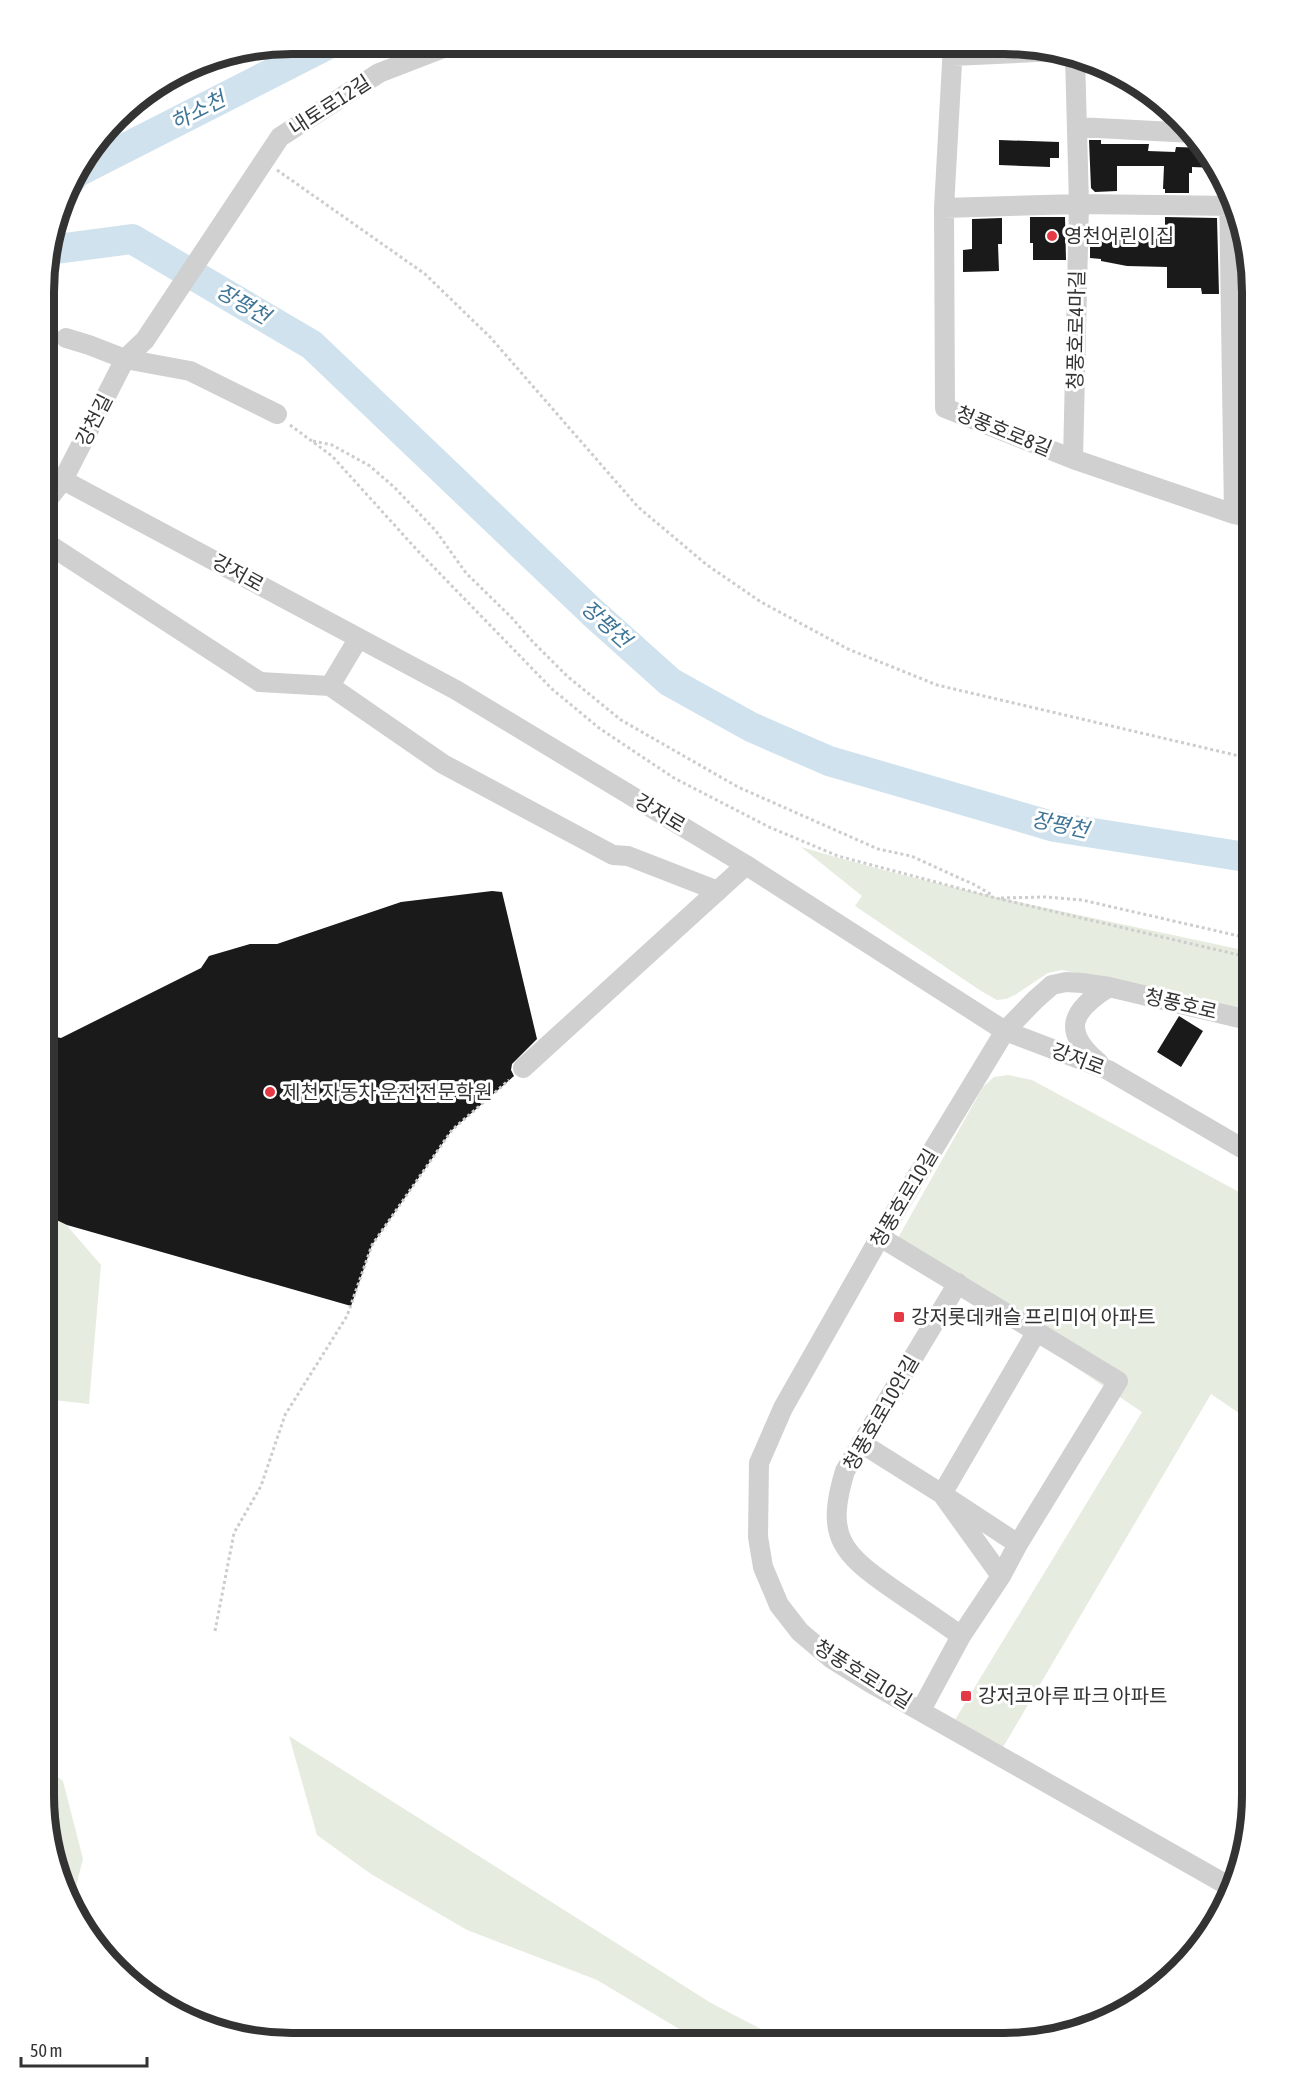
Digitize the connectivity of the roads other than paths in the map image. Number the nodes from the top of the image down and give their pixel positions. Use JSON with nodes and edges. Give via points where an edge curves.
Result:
{"nodes":[{"id":1,"x":428,"y":54,"type":"edge"},
{"id":2,"x":953,"y":54,"type":"edge"},
{"id":3,"x":1076,"y":65,"type":"edge"},
{"id":4,"x":1078,"y":127,"type":"junction"},
{"id":5,"x":1180,"y":132,"type":"edge"},
{"id":6,"x":1224,"y":200,"type":"edge"},
{"id":7,"x":1079,"y":204,"type":"junction"},
{"id":8,"x":944,"y":208,"type":"junction"},
{"id":9,"x":1233,"y":227,"type":"edge"},
{"id":10,"x":66,"y":338,"type":"dead end"},
{"id":11,"x":145,"y":340,"type":"joint"},
{"id":12,"x":125,"y":359,"type":"junction"},
{"id":13,"x":277,"y":414,"type":"road end"},
{"id":14,"x":1073,"y":459,"type":"junction"},
{"id":15,"x":63,"y":480,"type":"junction"},
{"id":16,"x":1242,"y":487,"type":"edge"},
{"id":17,"x":54,"y":492,"type":"edge"},
{"id":18,"x":1242,"y":516,"type":"edge"},
{"id":19,"x":54,"y":548,"type":"edge"},
{"id":20,"x":358,"y":639,"type":"junction"},
{"id":21,"x":330,"y":686,"type":"junction"},
{"id":22,"x":746,"y":865,"type":"junction"},
{"id":23,"x":718,"y":891,"type":"junction"},
{"id":24,"x":1109,"y":987,"type":"junction"},
{"id":25,"x":1242,"y":1019,"type":"edge"},
{"id":26,"x":1005,"y":1031,"type":"junction"},
{"id":27,"x":523,"y":1068,"type":"road end"},
{"id":28,"x":1108,"y":1070,"type":"junction"},
{"id":29,"x":1242,"y":1148,"type":"edge"},
{"id":30,"x":880,"y":1237,"type":"junction"},
{"id":31,"x":958,"y":1283,"type":"junction"},
{"id":32,"x":1037,"y":1331,"type":"junction"},
{"id":33,"x":861,"y":1443,"type":"junction"},
{"id":34,"x":942,"y":1494,"type":"junction"},
{"id":35,"x":1018,"y":1544,"type":"junction"},
{"id":36,"x":1001,"y":1576,"type":"junction"},
{"id":37,"x":962,"y":1636,"type":"junction"},
{"id":38,"x":921,"y":1710,"type":"junction"},
{"id":39,"x":1225,"y":1884,"type":"edge"}],
"edges":[{"from":1,"to":11,"type":"street","name":"내토로12길","via":[[379,73],[280,137]]},
{"from":2,"to":8,"type":"street","name":"청풍호로8길"},
{"from":3,"to":4,"type":"street","name":"청풍호로4마길"},
{"from":4,"to":5,"type":"street"},
{"from":4,"to":7,"type":"street","name":"청풍호로4마길"},
{"from":6,"to":7,"type":"street"},
{"from":7,"to":8,"type":"street"},
{"from":7,"to":14,"type":"street","name":"청풍호로4마길"},
{"from":8,"to":14,"type":"street","name":"청풍호로8길","via":[[945,408]]},
{"from":9,"to":16,"type":"street"},
{"from":10,"to":12,"type":"street"},
{"from":11,"to":12,"type":"street","name":"강천길"},
{"from":12,"to":13,"type":"street","via":[[190,371]]},
{"from":12,"to":15,"type":"street","name":"강천길"},
{"from":14,"to":18,"type":"street","name":"청풍호로8길"},
{"from":15,"to":17,"type":"street","name":"강천길"},
{"from":15,"to":20,"type":"street","name":"강저로"},
{"from":19,"to":21,"type":"street","via":[[260,682]]},
{"from":20,"to":21,"type":"street"},
{"from":20,"to":22,"type":"street","name":"강저로","via":[[456,690]]},
{"from":21,"to":23,"type":"street","via":[[443,764],[613,855],[628,856]]},
{"from":22,"to":23,"type":"street"},
{"from":22,"to":26,"type":"street","name":"강저로"},
{"from":23,"to":27,"type":"street"},
{"from":24,"to":25,"type":"street","name":"청풍호로"},
{"from":24,"to":26,"type":"street","name":"청풍호로","via":[[1066,982],[1052,985]]},
{"from":24,"to":28,"type":"street","via":[[1084,1005],[1075,1027],[1085,1051]]},
{"from":26,"to":28,"type":"street","name":"강저로"},
{"from":26,"to":30,"type":"street","name":"청풍호로10길"},
{"from":28,"to":29,"type":"street","name":"강저로"},
{"from":30,"to":31,"type":"street"},
{"from":30,"to":38,"type":"street","name":"청풍호로10길","via":[[783,1408],[759,1462],[758,1537],[763,1567],[779,1605],[800,1632],[832,1659]]},
{"from":31,"to":32,"type":"street"},
{"from":31,"to":33,"type":"street","name":"청풍호로10안길"},
{"from":32,"to":34,"type":"street"},
{"from":32,"to":35,"type":"street","via":[[1118,1381]]},
{"from":33,"to":34,"type":"street"},
{"from":33,"to":37,"type":"street","name":"청풍호로10안길","via":[[845,1471],[837,1496],[836,1517],[846,1549],[861,1566]]},
{"from":34,"to":35,"type":"street"},
{"from":34,"to":36,"type":"street"},
{"from":35,"to":36,"type":"street"},
{"from":36,"to":37,"type":"street"},
{"from":37,"to":38,"type":"street"},
{"from":38,"to":39,"type":"street","name":"청풍호로10길"}]}
